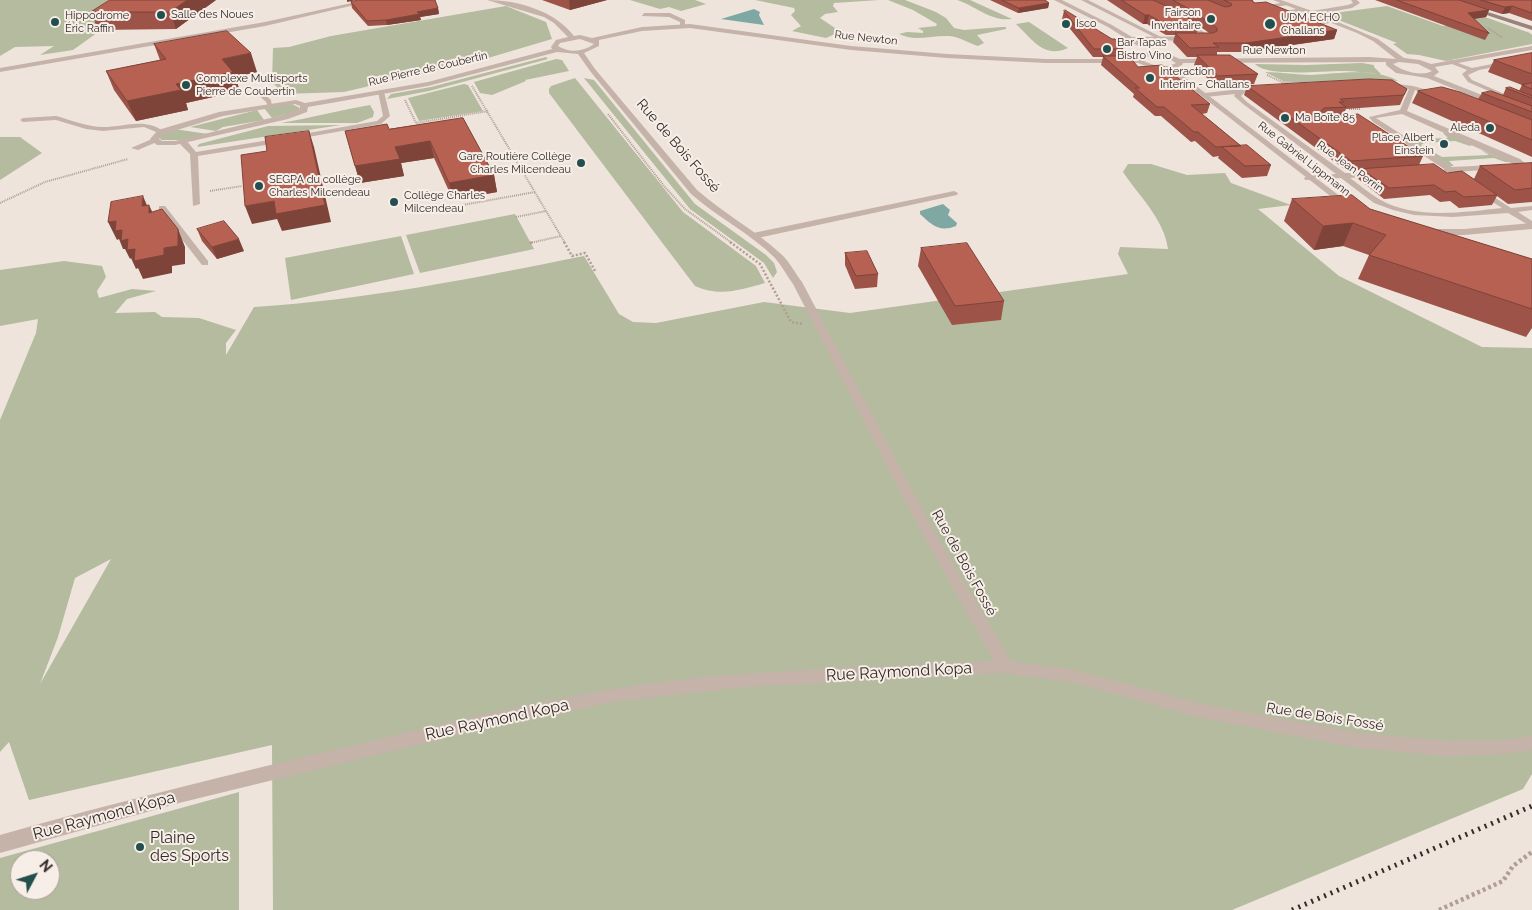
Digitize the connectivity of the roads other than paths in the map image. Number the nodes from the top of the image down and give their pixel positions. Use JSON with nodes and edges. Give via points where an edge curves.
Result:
{"nodes":[{"id":1,"x":373,"y":0,"type":"edge"},
{"id":2,"x":490,"y":0,"type":"edge"},
{"id":3,"x":1057,"y":0,"type":"edge"},
{"id":4,"x":1084,"y":0,"type":"edge"},
{"id":5,"x":1276,"y":0,"type":"edge"},
{"id":6,"x":1354,"y":0,"type":"edge"},
{"id":7,"x":1444,"y":0,"type":"edge"},
{"id":8,"x":1286,"y":4,"type":"junction"},
{"id":9,"x":1253,"y":8,"type":"edge"},
{"id":10,"x":1301,"y":10,"type":"junction"},
{"id":11,"x":644,"y":14,"type":"dead end"},
{"id":12,"x":1311,"y":14,"type":"junction"},
{"id":13,"x":1178,"y":18,"type":"edge"},
{"id":14,"x":1332,"y":21,"type":"junction"},
{"id":15,"x":682,"y":26,"type":"junction"},
{"id":16,"x":1532,"y":30,"type":"edge"},
{"id":17,"x":572,"y":38,"type":"junction"},
{"id":18,"x":1160,"y":38,"type":"junction"},
{"id":19,"x":1132,"y":39,"type":"junction"},
{"id":20,"x":593,"y":40,"type":"junction"},
{"id":21,"x":1532,"y":48,"type":"edge"},
{"id":22,"x":556,"y":50,"type":"junction"},
{"id":23,"x":1522,"y":50,"type":"junction"},
{"id":24,"x":580,"y":52,"type":"junction"},
{"id":25,"x":1150,"y":54,"type":"junction"},
{"id":26,"x":1532,"y":54,"type":"edge"},
{"id":27,"x":1532,"y":58,"type":"edge"},
{"id":28,"x":1402,"y":60,"type":"junction"},
{"id":29,"x":1139,"y":61,"type":"junction"},
{"id":30,"x":1179,"y":61,"type":"junction"},
{"id":31,"x":1450,"y":62,"type":"junction"},
{"id":32,"x":1391,"y":64,"type":"junction"},
{"id":33,"x":1430,"y":66,"type":"junction"},
{"id":34,"x":1169,"y":68,"type":"junction"},
{"id":35,"x":0,"y":70,"type":"edge"},
{"id":36,"x":1472,"y":70,"type":"junction"},
{"id":37,"x":1413,"y":75,"type":"junction"},
{"id":38,"x":1428,"y":76,"type":"junction"},
{"id":39,"x":1379,"y":84,"type":"edge"},
{"id":40,"x":1413,"y":88,"type":"junction"},
{"id":41,"x":256,"y":90,"type":"dead end"},
{"id":42,"x":1241,"y":91,"type":"junction"},
{"id":43,"x":1250,"y":91,"type":"edge"},
{"id":44,"x":382,"y":92,"type":"junction"},
{"id":45,"x":1205,"y":95,"type":"junction"},
{"id":46,"x":1447,"y":96,"type":"edge"},
{"id":47,"x":1507,"y":98,"type":"junction"},
{"id":48,"x":1491,"y":102,"type":"junction"},
{"id":49,"x":270,"y":105,"type":"junction"},
{"id":50,"x":1499,"y":105,"type":"edge"},
{"id":51,"x":304,"y":106,"type":"junction"},
{"id":52,"x":1532,"y":108,"type":"edge"},
{"id":53,"x":1402,"y":112,"type":"junction"},
{"id":54,"x":1364,"y":119,"type":"edge"},
{"id":55,"x":1374,"y":119,"type":"junction"},
{"id":56,"x":23,"y":120,"type":"dead end"},
{"id":57,"x":161,"y":132,"type":"junction"},
{"id":58,"x":155,"y":141,"type":"junction"},
{"id":59,"x":183,"y":142,"type":"junction"},
{"id":60,"x":135,"y":148,"type":"dead end"},
{"id":61,"x":194,"y":154,"type":"junction"},
{"id":62,"x":1532,"y":163,"type":"edge"},
{"id":63,"x":1523,"y":165,"type":"junction"},
{"id":64,"x":1439,"y":170,"type":"edge"},
{"id":65,"x":1450,"y":170,"type":"junction"},
{"id":66,"x":1380,"y":174,"type":"edge"},
{"id":67,"x":1342,"y":176,"type":"junction"},
{"id":68,"x":1308,"y":178,"type":"junction"},
{"id":69,"x":954,"y":193,"type":"dead end"},
{"id":70,"x":196,"y":204,"type":"dead end"},
{"id":71,"x":162,"y":208,"type":"edge"},
{"id":72,"x":1532,"y":208,"type":"edge"},
{"id":73,"x":1353,"y":210,"type":"edge"},
{"id":74,"x":1510,"y":210,"type":"junction"},
{"id":75,"x":1532,"y":225,"type":"edge"},
{"id":76,"x":1420,"y":230,"type":"edge"},
{"id":77,"x":754,"y":236,"type":"junction"},
{"id":78,"x":205,"y":263,"type":"dead end"},
{"id":79,"x":1006,"y":667,"type":"junction"},
{"id":80,"x":1532,"y":743,"type":"edge"},
{"id":81,"x":0,"y":844,"type":"edge"}],
"edges":[{"from":1,"to":35,"type":"street","via":[[265,24]]},
{"from":2,"to":17,"type":"street","via":[[552,19]]},
{"from":3,"to":19,"type":"street"},
{"from":4,"to":18,"type":"lane"},
{"from":5,"to":8,"type":"street"},
{"from":6,"to":12,"type":"street","via":[[1356,5],[1350,7]]},
{"from":7,"to":16,"type":"main road"},
{"from":8,"to":9,"type":"lane"},
{"from":8,"to":10,"type":"street"},
{"from":10,"to":12,"type":"street"},
{"from":10,"to":14,"type":"lane","via":[[1279,13],[1309,25]]},
{"from":11,"to":15,"type":"lane","via":[[674,16],[682,21]]},
{"from":12,"to":14,"type":"street"},
{"from":13,"to":18,"type":"street","via":[[1210,38]]},
{"from":14,"to":28,"type":"street","via":[[1379,41]]},
{"from":15,"to":20,"type":"street","name":"Rue Newton","via":[[618,32]]},
{"from":15,"to":29,"type":"street","name":"Rue Newton","via":[[721,28],[851,48],[947,56]]},
{"from":17,"to":20,"type":"street"},
{"from":17,"to":22,"type":"street","via":[[554,44]]},
{"from":18,"to":19,"type":"street"},
{"from":19,"to":25,"type":"street"},
{"from":20,"to":24,"type":"street","via":[[597,42],[594,48]]},
{"from":21,"to":23,"type":"street"},
{"from":22,"to":24,"type":"street"},
{"from":22,"to":44,"type":"street","name":"Rue Pierre de Coubertin","via":[[428,84]]},
{"from":23,"to":26,"type":"lane"},
{"from":23,"to":31,"type":"street"},
{"from":24,"to":77,"type":"street","name":"Rue de Bois Fossé","via":[[694,192]]},
{"from":25,"to":29,"type":"street","via":[[1139,58]]},
{"from":25,"to":30,"type":"street","name":"Rue Newton"},
{"from":27,"to":36,"type":"lane"},
{"from":28,"to":32,"type":"street"},
{"from":28,"to":33,"type":"street"},
{"from":29,"to":34,"type":"street","name":"Rue Newton","via":[[1156,68]]},
{"from":30,"to":32,"type":"street","name":"Rue Newton","via":[[1339,60]]},
{"from":30,"to":34,"type":"street","via":[[1180,64]]},
{"from":31,"to":33,"type":"street"},
{"from":31,"to":36,"type":"lane"},
{"from":32,"to":37,"type":"street","via":[[1398,72]]},
{"from":33,"to":38,"type":"street","via":[[1436,72]]},
{"from":34,"to":45,"type":"street","name":"Rue Gabriel Lippmann"},
{"from":36,"to":47,"type":"lane","via":[[1466,74],[1470,81]]},
{"from":37,"to":38,"type":"street"},
{"from":37,"to":40,"type":"street"},
{"from":38,"to":48,"type":"street"},
{"from":39,"to":40,"type":"lane"},
{"from":40,"to":46,"type":"lane"},
{"from":40,"to":53,"type":"lane"},
{"from":41,"to":49,"type":"lane"},
{"from":42,"to":43,"type":"lane"},
{"from":42,"to":45,"type":"lane"},
{"from":42,"to":67,"type":"lane","name":"Rue Jean Perrin","via":[[1237,96],[1244,102]]},
{"from":44,"to":51,"type":"street","name":"Rue Pierre de Coubertin"},
{"from":44,"to":61,"type":"lane","via":[[387,116],[372,125]]},
{"from":45,"to":68,"type":"street","name":"Rue Gabriel Lippmann"},
{"from":47,"to":48,"type":"lane"},
{"from":47,"to":52,"type":"lane"},
{"from":48,"to":50,"type":"street"},
{"from":49,"to":51,"type":"street","name":"Rue Pierre de Coubertin","via":[[290,102]]},
{"from":49,"to":57,"type":"street","name":"Rue Pierre de Coubertin","via":[[222,114]]},
{"from":51,"to":59,"type":"street","name":"Rue Pierre de Coubertin","via":[[304,110],[294,114]]},
{"from":53,"to":55,"type":"lane","via":[[1372,117]]},
{"from":53,"to":63,"type":"lane"},
{"from":54,"to":55,"type":"lane"},
{"from":55,"to":65,"type":"lane"},
{"from":56,"to":57,"type":"lane","via":[[56,118],[86,128],[103,129],[145,125]]},
{"from":57,"to":58,"type":"street","via":[[154,136]]},
{"from":58,"to":59,"type":"street","name":"Rue Pierre de Coubertin","via":[[165,144]]},
{"from":58,"to":60,"type":"lane"},
{"from":59,"to":61,"type":"lane"},
{"from":61,"to":70,"type":"lane"},
{"from":62,"to":63,"type":"lane"},
{"from":63,"to":65,"type":"lane"},
{"from":64,"to":65,"type":"lane"},
{"from":65,"to":74,"type":"lane"},
{"from":66,"to":67,"type":"lane"},
{"from":67,"to":68,"type":"lane"},
{"from":67,"to":74,"type":"lane","name":"Rue Jean Perrin","via":[[1377,201],[1408,212],[1432,215]]},
{"from":68,"to":73,"type":"street","name":"Rue Gabriel Lippmann"},
{"from":69,"to":77,"type":"lane"},
{"from":71,"to":78,"type":"lane"},
{"from":72,"to":74,"type":"lane","name":"Rue Jean Perrin"},
{"from":74,"to":75,"type":"lane"},
{"from":75,"to":76,"type":"street","via":[[1464,232]]},
{"from":77,"to":79,"type":"street","name":"Rue de Bois Fossé","via":[[779,257],[798,284],[941,556]]},
{"from":79,"to":80,"type":"street","name":"Rue de Bois Fossé","via":[[1083,678],[1169,703],[1344,738],[1403,746],[1465,749]]},
{"from":79,"to":81,"type":"street","name":"Rue Raymond Kopa","via":[[735,681],[573,703],[479,722],[225,783]]}]}
